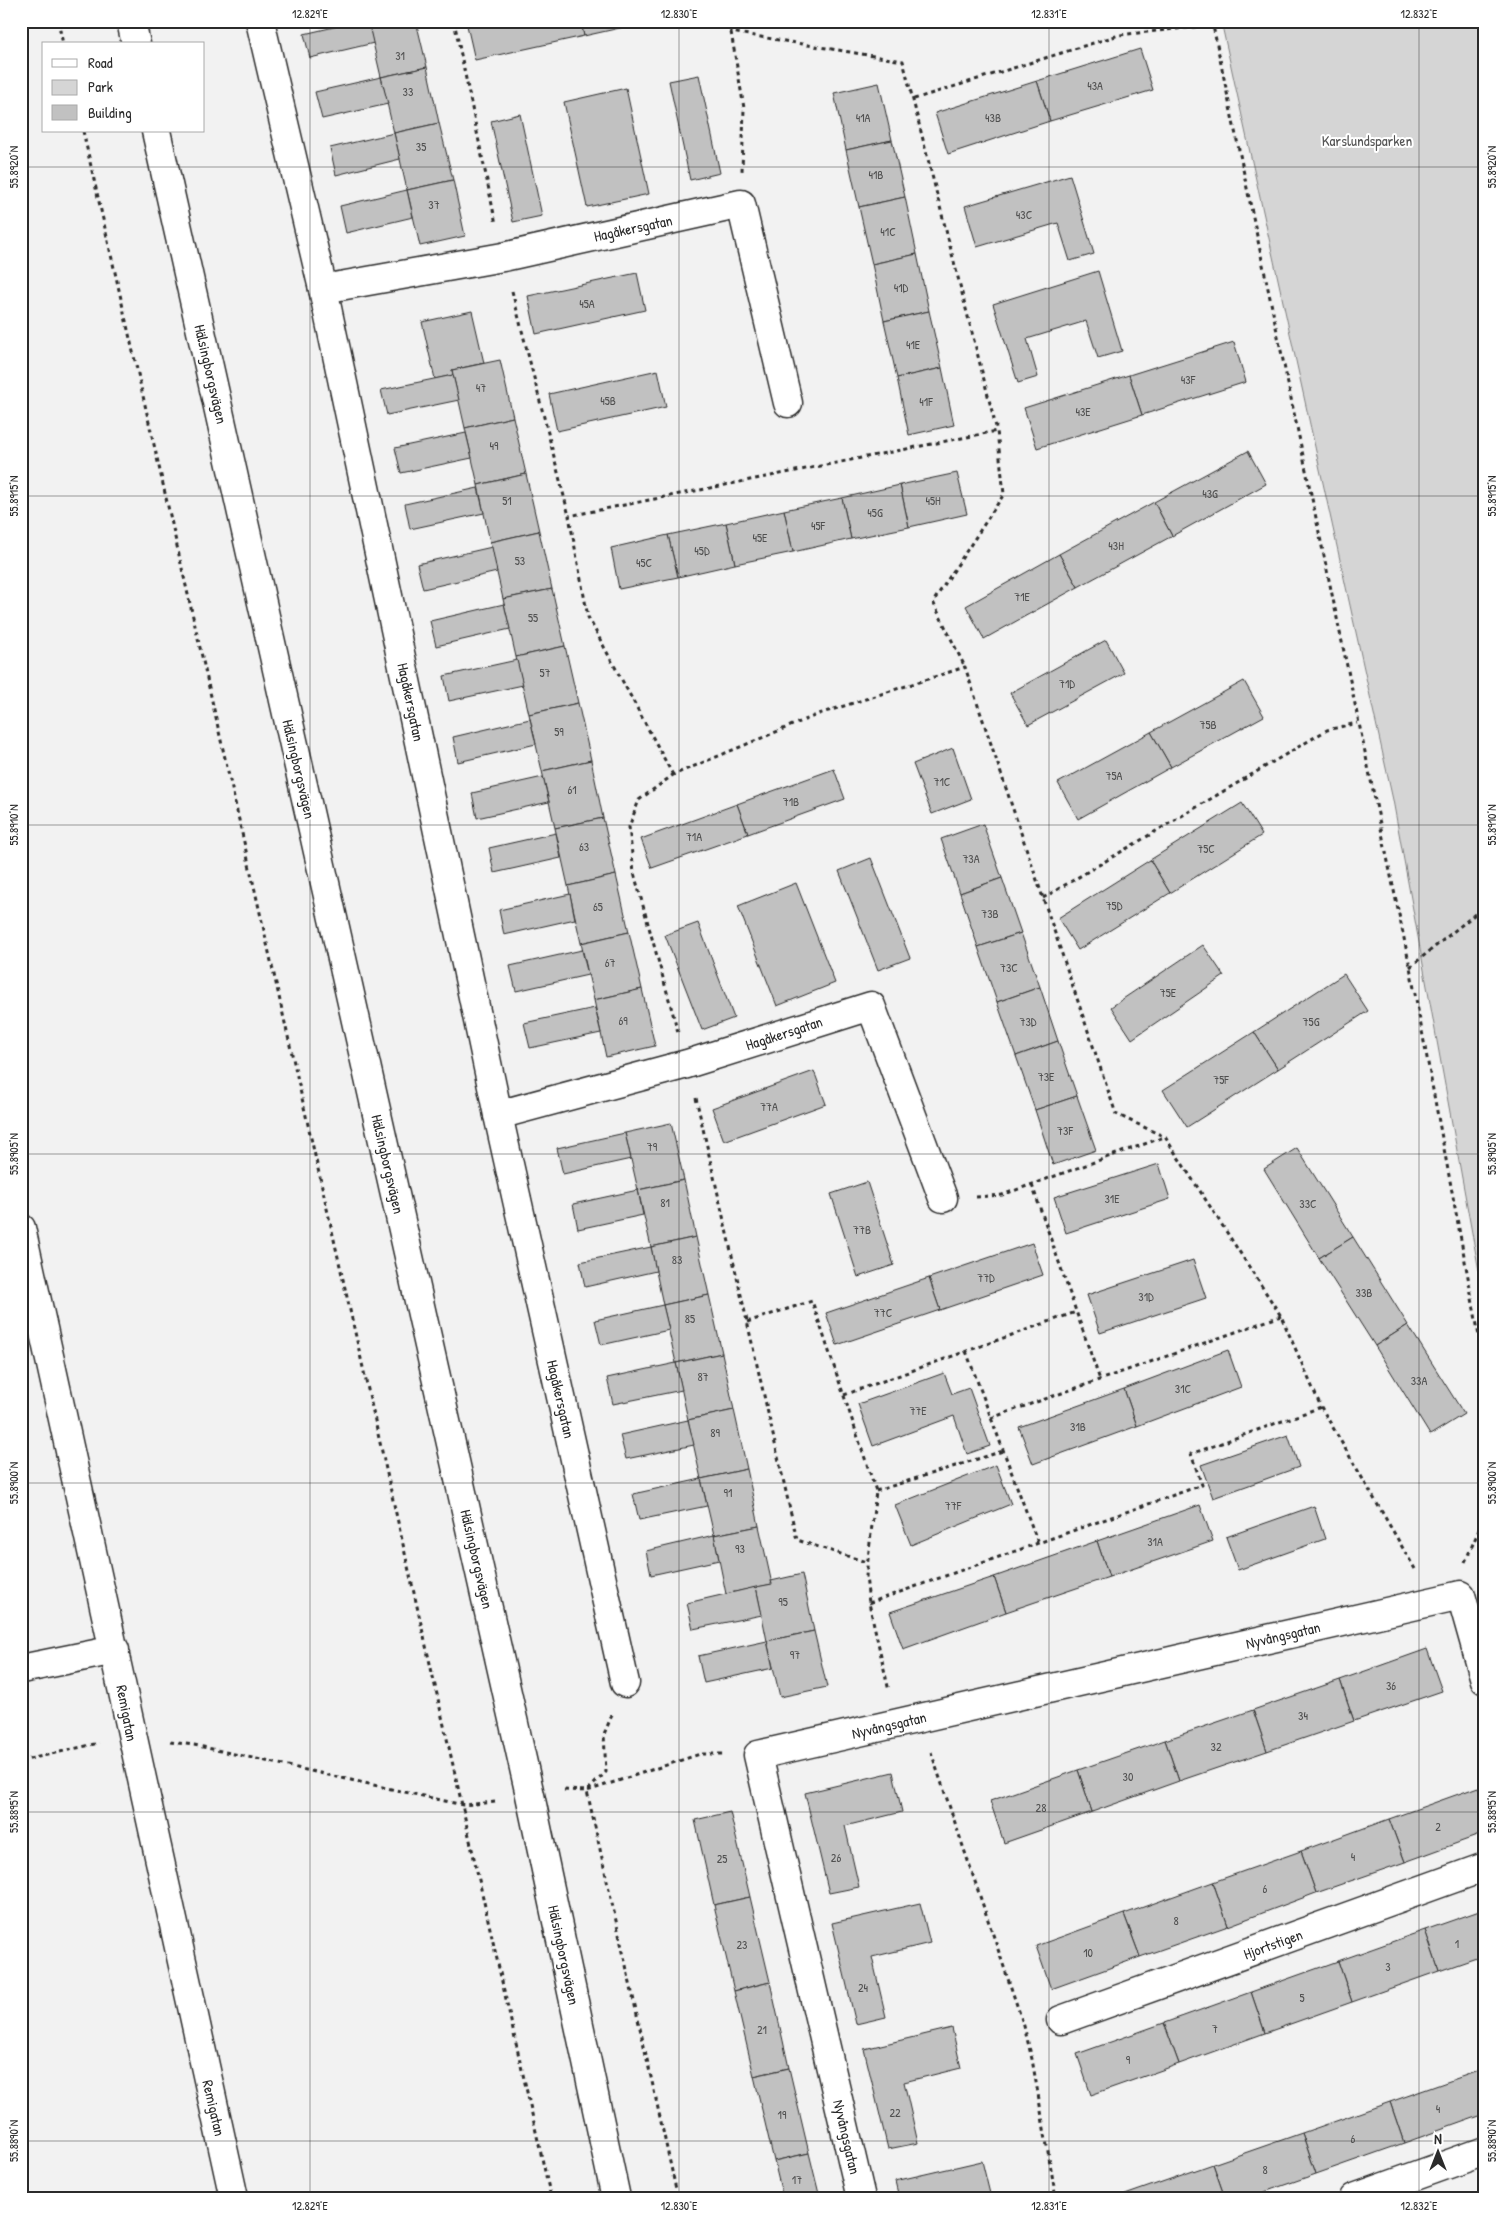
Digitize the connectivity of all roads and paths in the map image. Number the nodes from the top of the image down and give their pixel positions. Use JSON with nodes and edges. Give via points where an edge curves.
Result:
{"nodes":[{"id":1,"x":58,"y":21,"type":"edge"},
{"id":2,"x":131,"y":21,"type":"edge"},
{"id":3,"x":260,"y":21,"type":"edge"},
{"id":4,"x":454,"y":21,"type":"edge"},
{"id":5,"x":729,"y":21,"type":"edge"},
{"id":6,"x":1213,"y":23,"type":"edge"},
{"id":7,"x":731,"y":32,"type":"junction"},
{"id":8,"x":63,"y":42,"type":"edge"},
{"id":9,"x":136,"y":42,"type":"edge"},
{"id":10,"x":914,"y":99,"type":"junction"},
{"id":11,"x":83,"y":132,"type":"edge"},
{"id":12,"x":156,"y":132,"type":"edge"},
{"id":13,"x":741,"y":204,"type":"junction"},
{"id":14,"x":503,"y":257,"type":"junction"},
{"id":15,"x":323,"y":289,"type":"junction"},
{"id":16,"x":788,"y":403,"type":"dead end"},
{"id":17,"x":997,"y":431,"type":"junction"},
{"id":18,"x":569,"y":516,"type":"junction"},
{"id":19,"x":965,"y":668,"type":"junction"},
{"id":20,"x":1357,"y":723,"type":"junction"},
{"id":21,"x":673,"y":775,"type":"junction"},
{"id":22,"x":1043,"y":898,"type":"junction"},
{"id":23,"x":1485,"y":906,"type":"edge"},
{"id":24,"x":1410,"y":967,"type":"junction"},
{"id":25,"x":688,"y":1064,"type":"junction"},
{"id":26,"x":498,"y":1115,"type":"junction"},
{"id":27,"x":1165,"y":1137,"type":"junction"},
{"id":28,"x":1032,"y":1185,"type":"junction"},
{"id":29,"x":943,"y":1198,"type":"joint"},
{"id":30,"x":21,"y":1228,"type":"edge"},
{"id":31,"x":1076,"y":1312,"type":"junction"},
{"id":32,"x":1281,"y":1316,"type":"junction"},
{"id":33,"x":747,"y":1322,"type":"junction"},
{"id":34,"x":966,"y":1351,"type":"junction"},
{"id":35,"x":1485,"y":1368,"type":"edge"},
{"id":36,"x":1100,"y":1380,"type":"junction"},
{"id":37,"x":844,"y":1395,"type":"junction"},
{"id":38,"x":1321,"y":1407,"type":"junction"},
{"id":39,"x":991,"y":1418,"type":"junction"},
{"id":40,"x":1003,"y":1450,"type":"junction"},
{"id":41,"x":876,"y":1491,"type":"junction"},
{"id":42,"x":1485,"y":1516,"type":"edge"},
{"id":43,"x":1038,"y":1543,"type":"junction"},
{"id":44,"x":866,"y":1562,"type":"junction"},
{"id":45,"x":1461,"y":1595,"type":"junction"},
{"id":46,"x":869,"y":1603,"type":"junction"},
{"id":47,"x":115,"y":1650,"type":"junction"},
{"id":48,"x":21,"y":1669,"type":"edge"},
{"id":49,"x":1485,"y":1680,"type":"edge"},
{"id":50,"x":625,"y":1683,"type":"joint"},
{"id":51,"x":923,"y":1718,"type":"junction"},
{"id":52,"x":896,"y":1724,"type":"junction"},
{"id":53,"x":106,"y":1741,"type":"dead end"},
{"id":54,"x":162,"y":1741,"type":"dead end"},
{"id":55,"x":758,"y":1755,"type":"junction"},
{"id":56,"x":21,"y":1761,"type":"edge"},
{"id":57,"x":556,"y":1789,"type":"dead end"},
{"id":58,"x":587,"y":1791,"type":"junction"},
{"id":59,"x":501,"y":1801,"type":"dead end"},
{"id":60,"x":463,"y":1805,"type":"junction"},
{"id":61,"x":1485,"y":1867,"type":"edge"},
{"id":62,"x":1061,"y":2020,"type":"dead end"},
{"id":63,"x":1485,"y":2151,"type":"edge"},
{"id":64,"x":234,"y":2198,"type":"edge"},
{"id":65,"x":551,"y":2198,"type":"edge"},
{"id":66,"x":616,"y":2198,"type":"edge"},
{"id":67,"x":678,"y":2198,"type":"edge"},
{"id":68,"x":861,"y":2198,"type":"edge"},
{"id":69,"x":1056,"y":2198,"type":"edge"},
{"id":70,"x":1354,"y":2198,"type":"edge"}],
"edges":[{"from":1,"to":8,"type":"path"},
{"from":2,"to":9,"type":"street"},
{"from":3,"to":15,"type":"street","name":"Hagåkersgatan"},
{"from":4,"to":14,"type":"path"},
{"from":5,"to":7,"type":"path"},
{"from":6,"to":10,"type":"path","via":[[1119,35]]},
{"from":6,"to":20,"type":"path"},
{"from":7,"to":10,"type":"path","via":[[904,61]]},
{"from":7,"to":13,"type":"path","via":[[744,108]]},
{"from":10,"to":17,"type":"path"},
{"from":11,"to":60,"type":"path"},
{"from":12,"to":66,"type":"street","name":"Hälsingborgsvägen","via":[[530,1795]]},
{"from":13,"to":14,"type":"street","name":"Hagåkersgatan"},
{"from":13,"to":16,"type":"street"},
{"from":14,"to":15,"type":"street","name":"Hagåkersgatan"},
{"from":14,"to":18,"type":"path"},
{"from":15,"to":26,"type":"street","name":"Hagåkersgatan"},
{"from":17,"to":18,"type":"path"},
{"from":17,"to":19,"type":"path","via":[[1004,494],[933,602]]},
{"from":18,"to":21,"type":"path","via":[[588,618]]},
{"from":19,"to":21,"type":"path","via":[[819,714]]},
{"from":19,"to":22,"type":"path"},
{"from":20,"to":22,"type":"path","via":[[1327,730]]},
{"from":20,"to":24,"type":"path"},
{"from":21,"to":25,"type":"path","via":[[639,800],[629,827],[634,873]]},
{"from":22,"to":27,"type":"path","via":[[1116,1114]]},
{"from":23,"to":24,"type":"path"},
{"from":24,"to":35,"type":"path"},
{"from":25,"to":26,"type":"street","name":"Hagåkersgatan"},
{"from":25,"to":29,"type":"street","name":"Hagåkersgatan","via":[[871,1006]]},
{"from":25,"to":33,"type":"path"},
{"from":26,"to":50,"type":"street","name":"Hagåkersgatan"},
{"from":27,"to":28,"type":"path"},
{"from":27,"to":32,"type":"path"},
{"from":28,"to":29,"type":"path","via":[[1002,1195]]},
{"from":28,"to":31,"type":"path"},
{"from":30,"to":47,"type":"street","name":"Remigatan"},
{"from":31,"to":34,"type":"path"},
{"from":31,"to":36,"type":"path"},
{"from":32,"to":36,"type":"path"},
{"from":32,"to":38,"type":"path"},
{"from":33,"to":37,"type":"path","via":[[812,1301]]},
{"from":33,"to":44,"type":"path","via":[[797,1540]]},
{"from":34,"to":37,"type":"path"},
{"from":34,"to":39,"type":"path"},
{"from":36,"to":39,"type":"path"},
{"from":37,"to":41,"type":"path"},
{"from":38,"to":43,"type":"path","via":[[1192,1454],[1202,1485]]},
{"from":38,"to":45,"type":"path","via":[[1416,1571]]},
{"from":39,"to":40,"type":"path"},
{"from":40,"to":41,"type":"path"},
{"from":40,"to":43,"type":"path"},
{"from":41,"to":44,"type":"path"},
{"from":42,"to":45,"type":"path","via":[[1466,1559]]},
{"from":43,"to":46,"type":"path"},
{"from":44,"to":46,"type":"path"},
{"from":45,"to":49,"type":"street"},
{"from":45,"to":51,"type":"street","name":"Nyvångsgatan"},
{"from":46,"to":52,"type":"path"},
{"from":47,"to":48,"type":"street"},
{"from":47,"to":64,"type":"street","name":"Remigatan","via":[[131,1737]]},
{"from":50,"to":58,"type":"path","via":[[604,1734],[606,1772]]},
{"from":51,"to":52,"type":"street","name":"Nyvångsgatan"},
{"from":51,"to":69,"type":"path","via":[[929,1748],[1024,2026]]},
{"from":52,"to":55,"type":"street","name":"Nyvångsgatan"},
{"from":53,"to":56,"type":"path"},
{"from":54,"to":60,"type":"path","via":[[194,1745]]},
{"from":55,"to":58,"type":"path","via":[[700,1754]]},
{"from":55,"to":68,"type":"street","name":"Nyvångsgatan"},
{"from":57,"to":58,"type":"path"},
{"from":58,"to":67,"type":"path"},
{"from":59,"to":60,"type":"path"},
{"from":60,"to":65,"type":"path"},
{"from":61,"to":62,"type":"street","name":"Hjortstigen"},
{"from":63,"to":70,"type":"street"}]}
